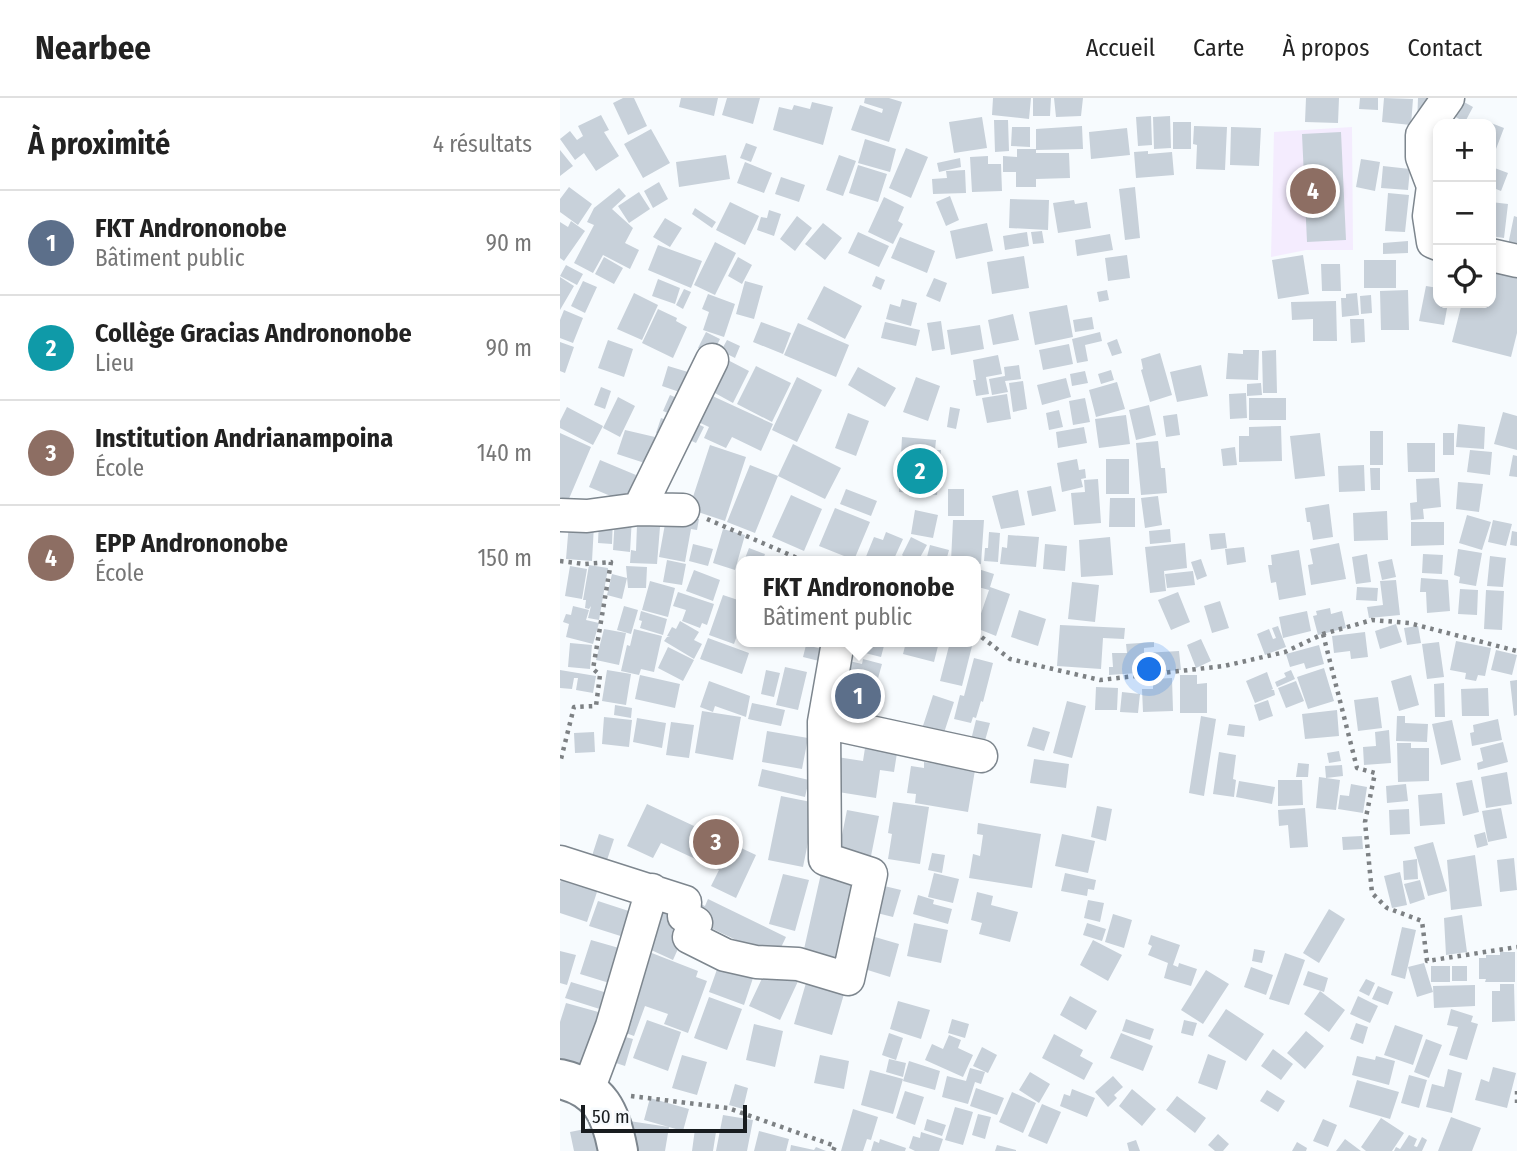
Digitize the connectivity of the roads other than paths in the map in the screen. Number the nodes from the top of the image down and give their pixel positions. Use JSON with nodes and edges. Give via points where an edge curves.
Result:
{"nodes":[{"id":1,"x":1448,"y":98,"type":"edge"},
{"id":2,"x":1433,"y":186,"type":"edge"},
{"id":3,"x":1433,"y":186,"type":"edge"},
{"id":4,"x":1433,"y":242,"type":"edge"},
{"id":5,"x":1496,"y":256,"type":"edge"},
{"id":6,"x":1517,"y":261,"type":"edge"},
{"id":7,"x":712,"y":360,"type":"dead end"},
{"id":8,"x":639,"y":509,"type":"junction"},
{"id":9,"x":683,"y":510,"type":"road end"},
{"id":10,"x":560,"y":514,"type":"edge"},
{"id":11,"x":837,"y":647,"type":"edge"},
{"id":12,"x":824,"y":722,"type":"junction"},
{"id":13,"x":981,"y":756,"type":"dead end"},
{"id":14,"x":560,"y":862,"type":"edge"},
{"id":15,"x":652,"y":890,"type":"junction"},
{"id":16,"x":579,"y":1087,"type":"edge"},
{"id":17,"x":618,"y":1151,"type":"edge"}],
"edges":[{"from":1,"to":2,"type":"street","via":[[1422,135],[1422,157]]},
{"from":3,"to":4,"type":"street","via":[[1429,216]]},
{"from":5,"to":6,"type":"street"},
{"from":7,"to":8,"type":"street"},
{"from":8,"to":9,"type":"street"},
{"from":8,"to":10,"type":"street","via":[[587,516]]},
{"from":11,"to":12,"type":"street"},
{"from":12,"to":13,"type":"street"},
{"from":12,"to":15,"type":"street","via":[[825,859],[871,874],[848,978],[798,964],[756,962],[725,954],[688,937],[696,923],[684,916],[685,902]]},
{"from":14,"to":15,"type":"street"},
{"from":15,"to":16,"type":"street","via":[[612,1026]]},
{"from":16,"to":17,"type":"main road","via":[[605,1107]]}]}
